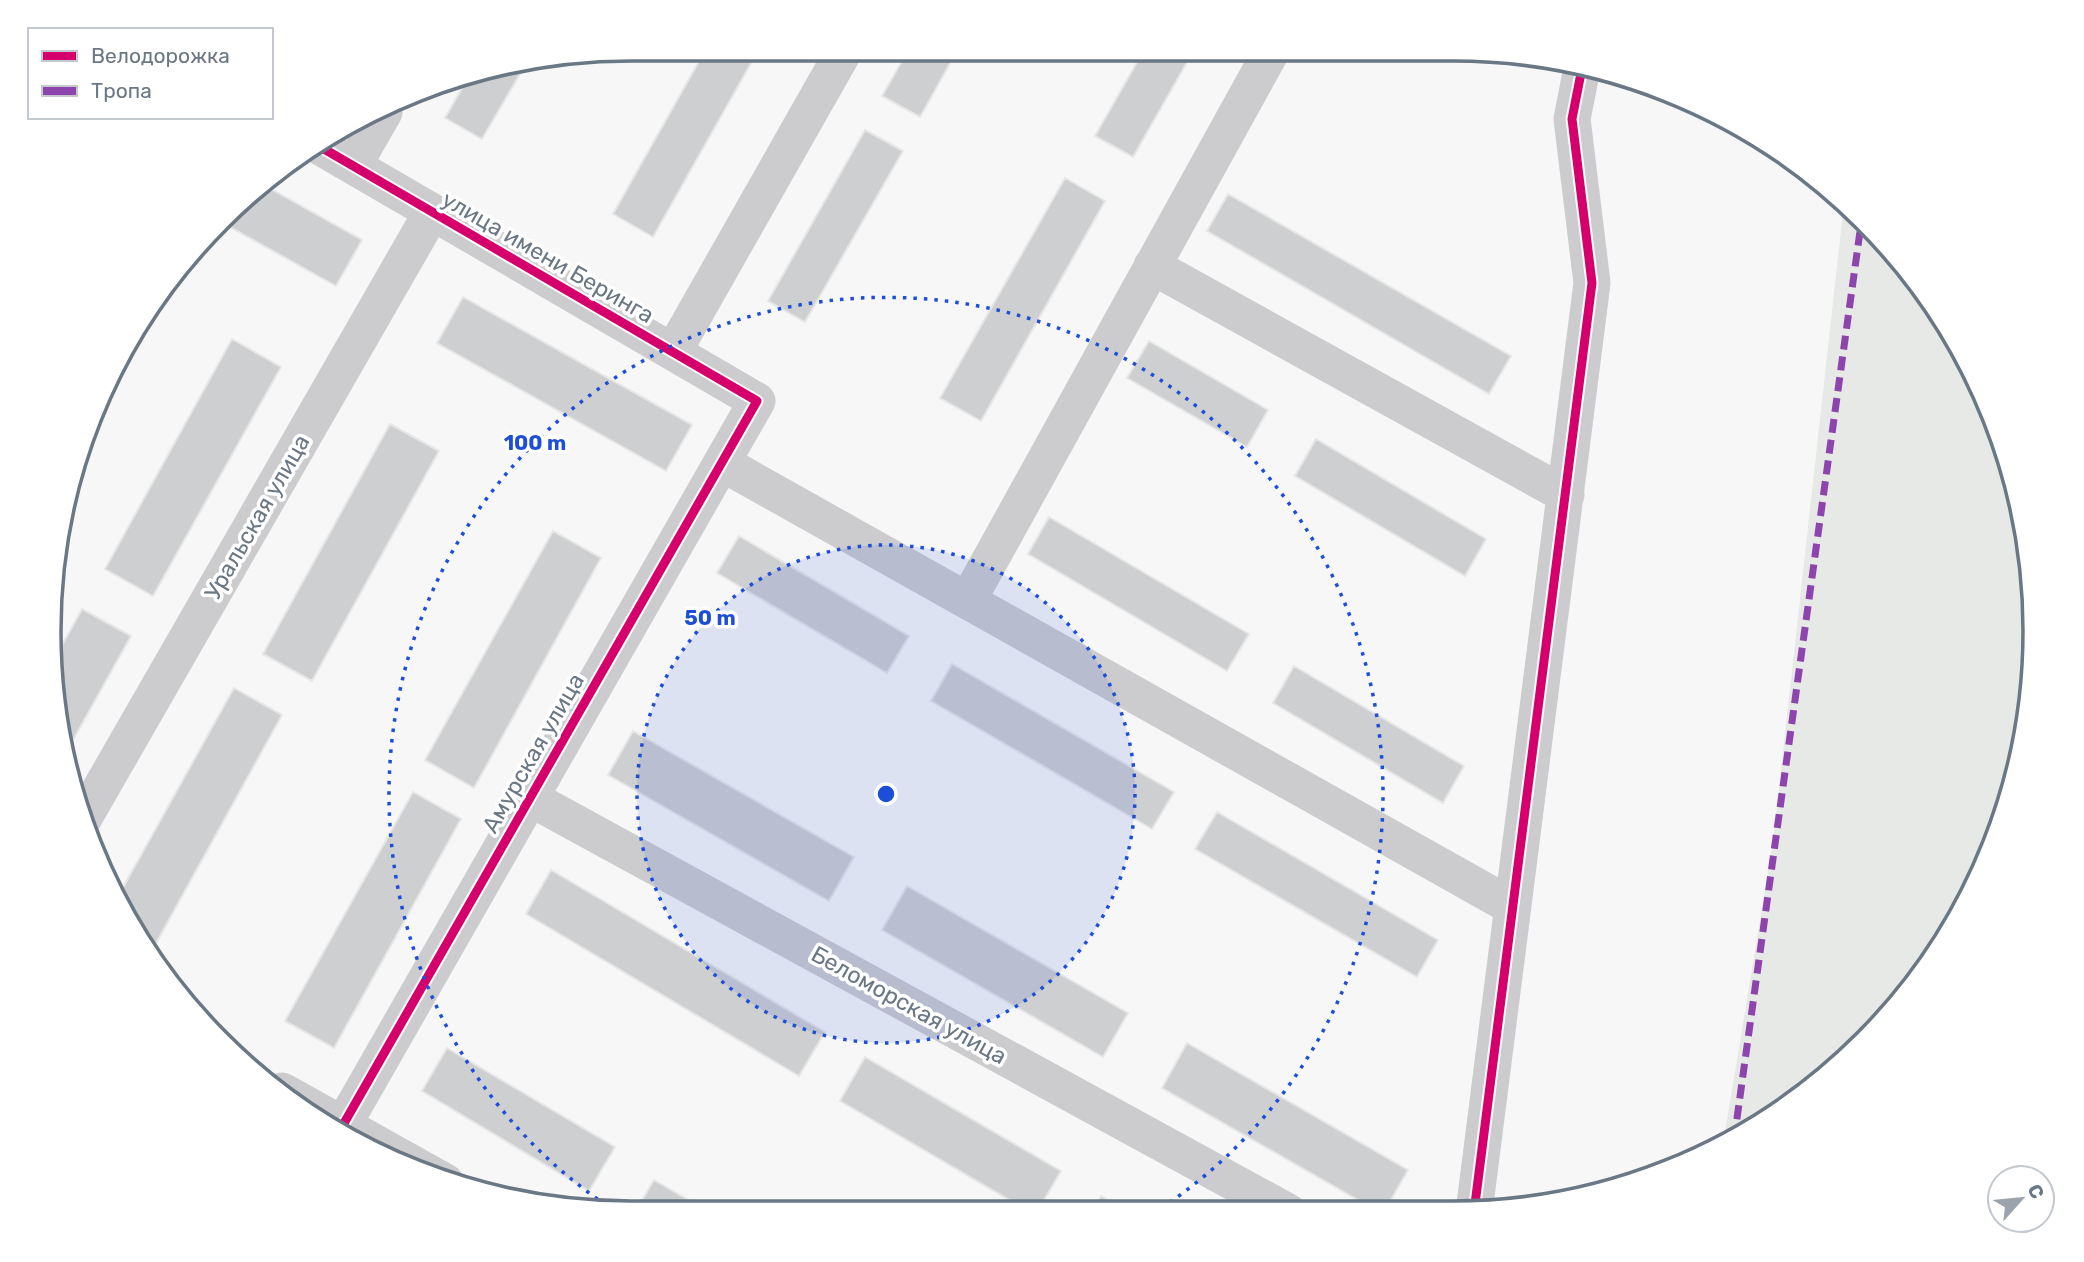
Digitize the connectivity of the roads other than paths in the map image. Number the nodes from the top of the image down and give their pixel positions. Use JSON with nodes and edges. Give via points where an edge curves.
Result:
{"nodes":[{"id":1,"x":838,"y":61,"type":"edge"},
{"id":2,"x":1266,"y":61,"type":"edge"},
{"id":3,"x":1580,"y":76,"type":"edge"},
{"id":4,"x":380,"y":120,"type":"edge"},
{"id":5,"x":326,"y":150,"type":"edge"},
{"id":6,"x":353,"y":166,"type":"junction"},
{"id":7,"x":432,"y":212,"type":"junction"},
{"id":8,"x":1152,"y":267,"type":"junction"},
{"id":9,"x":673,"y":352,"type":"junction"},
{"id":10,"x":757,"y":401,"type":"joint"},
{"id":11,"x":722,"y":463,"type":"junction"},
{"id":12,"x":1566,"y":495,"type":"junction"},
{"id":13,"x":968,"y":600,"type":"junction"},
{"id":14,"x":530,"y":798,"type":"junction"},
{"id":15,"x":89,"y":808,"type":"edge"},
{"id":16,"x":1513,"y":907,"type":"junction"},
{"id":17,"x":343,"y":1122,"type":"edge"},
{"id":18,"x":1476,"y":1200,"type":"edge"},
{"id":19,"x":1268,"y":1201,"type":"edge"}],
"edges":[{"from":1,"to":9,"type":"street"},
{"from":2,"to":8,"type":"street"},
{"from":3,"to":12,"type":"street","via":[[1572,119],[1592,283]]},
{"from":4,"to":6,"type":"street"},
{"from":5,"to":6,"type":"street","name":"улица имени Беринга"},
{"from":6,"to":7,"type":"street","name":"улица имени Беринга"},
{"from":7,"to":9,"type":"street","name":"улица имени Беринга"},
{"from":7,"to":15,"type":"street","name":"Уральская улица"},
{"from":8,"to":12,"type":"street"},
{"from":8,"to":13,"type":"street"},
{"from":9,"to":10,"type":"street","name":"улица имени Беринга"},
{"from":10,"to":11,"type":"street","name":"Амурская улица"},
{"from":11,"to":13,"type":"street"},
{"from":11,"to":14,"type":"street","name":"Амурская улица"},
{"from":12,"to":16,"type":"street"},
{"from":13,"to":16,"type":"street"},
{"from":14,"to":17,"type":"street","name":"Амурская улица"},
{"from":14,"to":19,"type":"street","name":"Беломорская улица"},
{"from":16,"to":18,"type":"street"}]}
